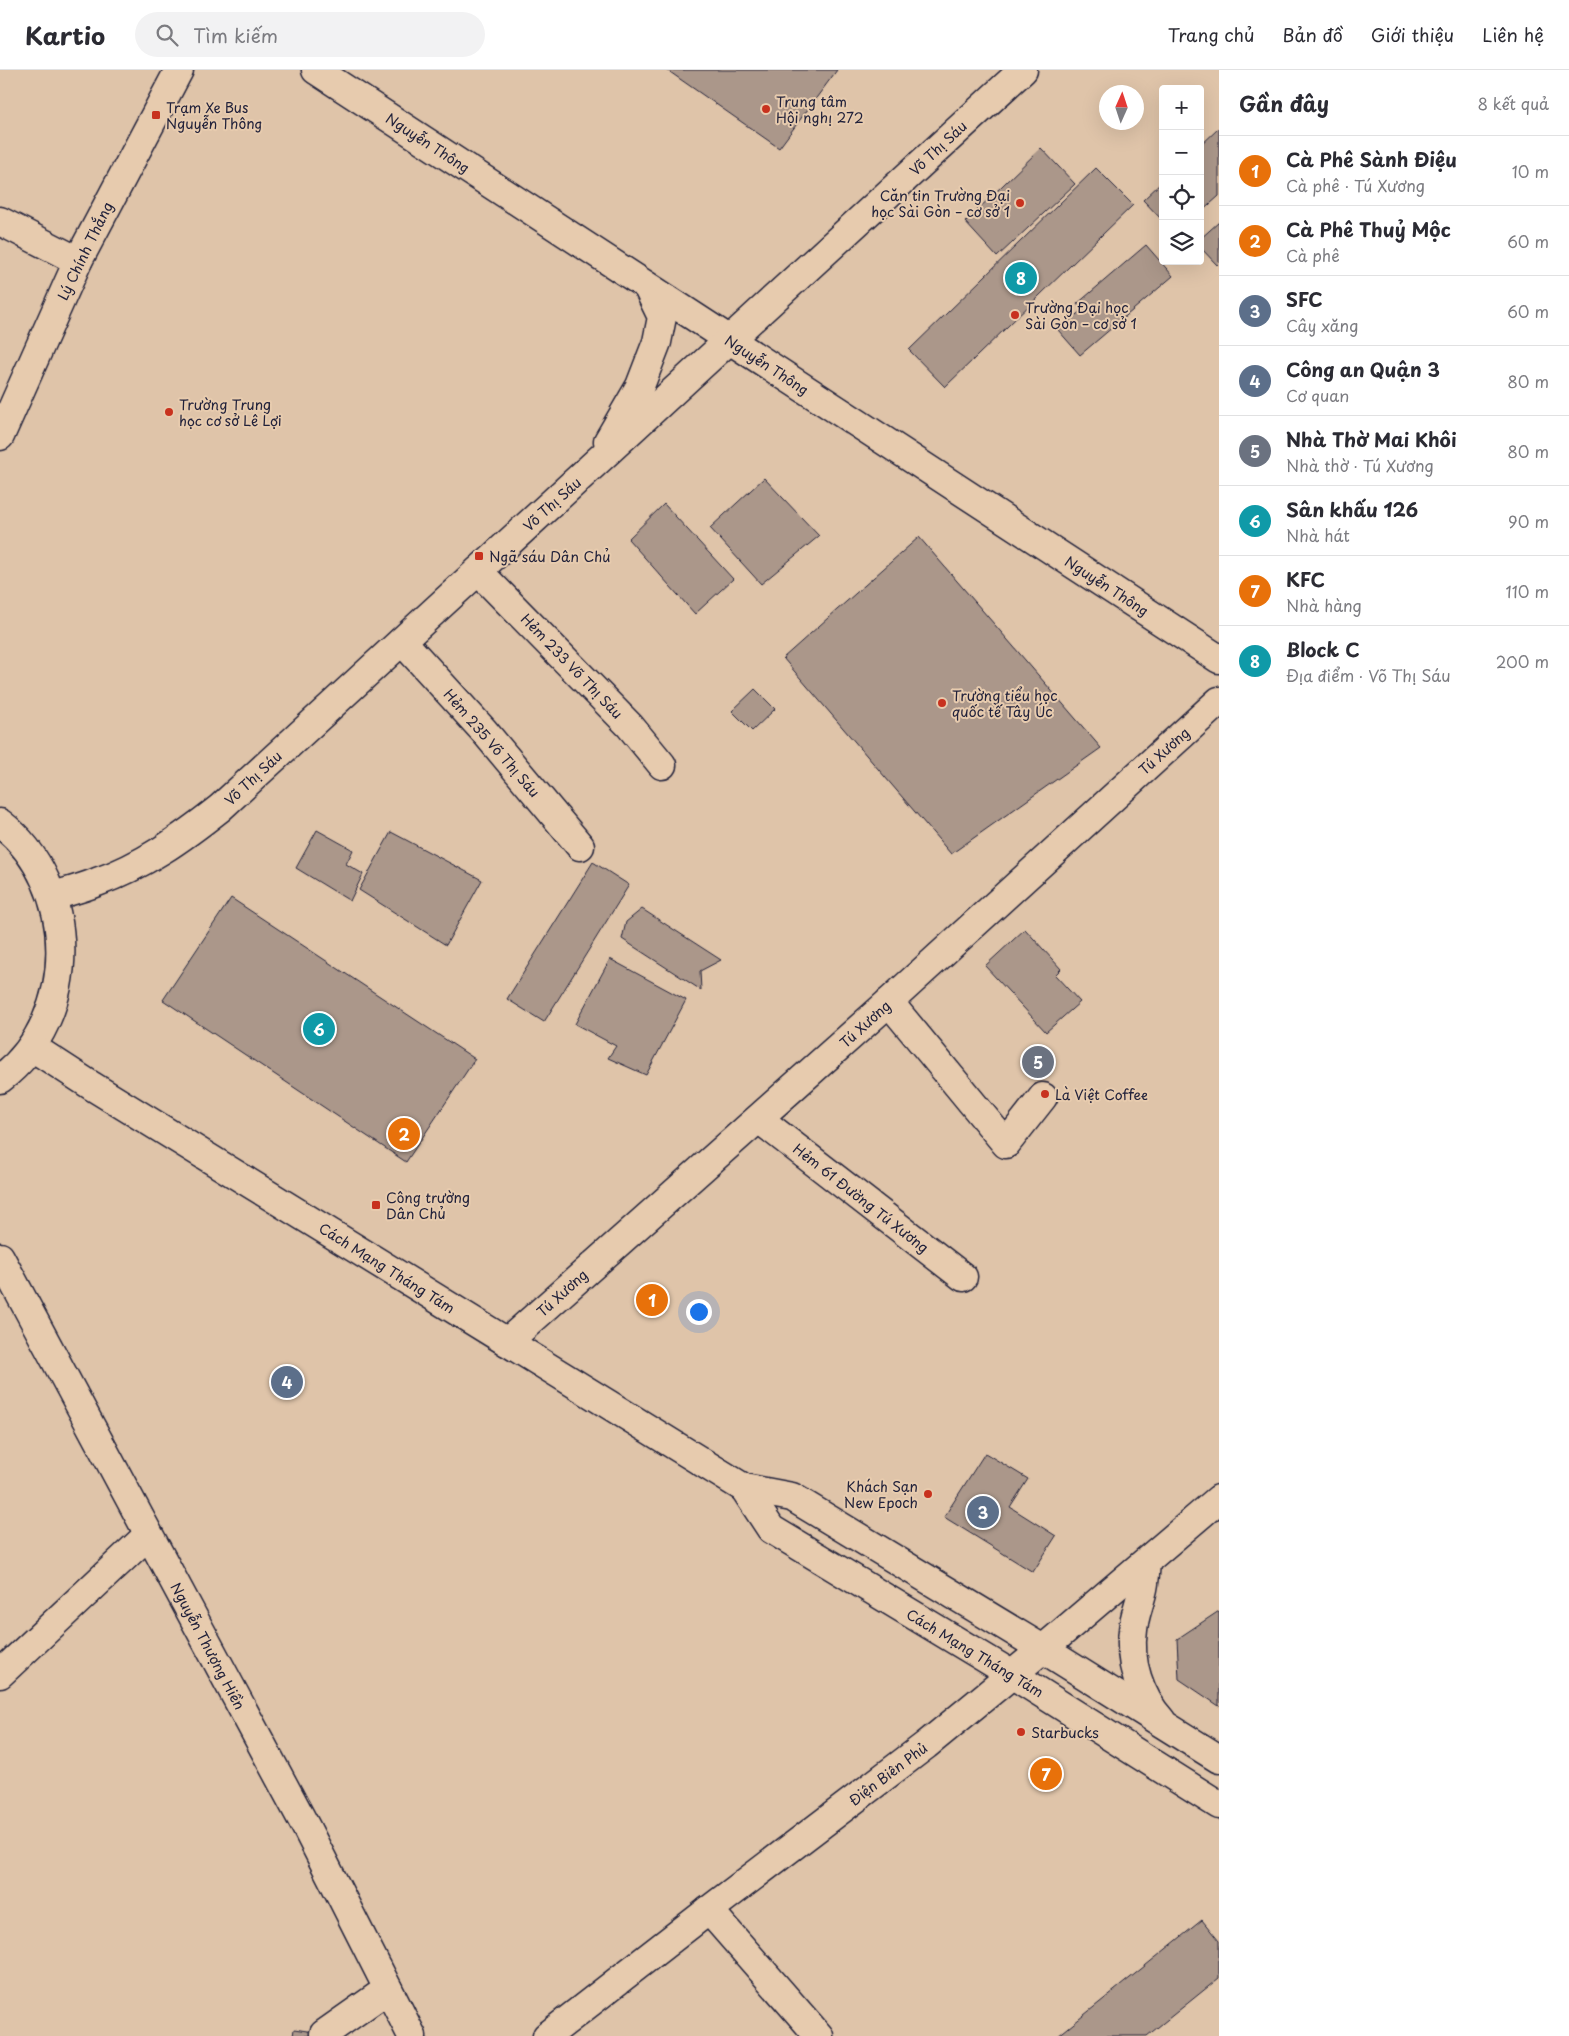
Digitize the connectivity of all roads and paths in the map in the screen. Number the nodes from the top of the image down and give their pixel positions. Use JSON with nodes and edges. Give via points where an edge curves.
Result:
{"nodes":[{"id":1,"x":179,"y":70,"type":"edge"},
{"id":2,"x":316,"y":70,"type":"edge"},
{"id":3,"x":1023,"y":70,"type":"edge"},
{"id":4,"x":0,"y":221,"type":"edge"},
{"id":5,"x":78,"y":261,"type":"junction"},
{"id":6,"x":648,"y":288,"type":"junction"},
{"id":7,"x":729,"y":341,"type":"junction"},
{"id":8,"x":0,"y":436,"type":"edge"},
{"id":9,"x":597,"y":462,"type":"junction"},
{"id":10,"x":478,"y":571,"type":"junction"},
{"id":11,"x":402,"y":641,"type":"junction"},
{"id":12,"x":1219,"y":660,"type":"edge"},
{"id":13,"x":1219,"y":701,"type":"edge"},
{"id":14,"x":662,"y":765,"type":"dead end"},
{"id":15,"x":0,"y":822,"type":"edge"},
{"id":16,"x":580,"y":846,"type":"dead end"},
{"id":17,"x":53,"y":896,"type":"junction"},
{"id":18,"x":889,"y":1002,"type":"junction"},
{"id":19,"x":32,"y":1047,"type":"junction"},
{"id":20,"x":0,"y":1079,"type":"edge"},
{"id":21,"x":1044,"y":1097,"type":"dead end"},
{"id":22,"x":759,"y":1119,"type":"junction"},
{"id":23,"x":0,"y":1257,"type":"edge"},
{"id":24,"x":963,"y":1277,"type":"dead end"},
{"id":25,"x":507,"y":1342,"type":"junction"},
{"id":26,"x":744,"y":1488,"type":"junction"},
{"id":27,"x":1219,"y":1499,"type":"edge"},
{"id":28,"x":148,"y":1535,"type":"junction"},
{"id":29,"x":1146,"y":1562,"type":"junction"},
{"id":30,"x":1043,"y":1649,"type":"junction"},
{"id":31,"x":0,"y":1674,"type":"edge"},
{"id":32,"x":1013,"y":1675,"type":"junction"},
{"id":33,"x":1167,"y":1726,"type":"junction"},
{"id":34,"x":1219,"y":1759,"type":"edge"},
{"id":35,"x":1219,"y":1805,"type":"edge"},
{"id":36,"x":709,"y":1910,"type":"junction"},
{"id":37,"x":388,"y":1988,"type":"junction"},
{"id":38,"x":324,"y":2034,"type":"dead end"},
{"id":39,"x":412,"y":2036,"type":"edge"},
{"id":40,"x":548,"y":2036,"type":"edge"},
{"id":41,"x":819,"y":2036,"type":"edge"}],
"edges":[{"from":1,"to":5,"type":"main road","name":"Lý Chính Thắng"},
{"from":2,"to":6,"type":"main road","name":"Nguyễn Thông"},
{"from":3,"to":7,"type":"main road","name":"Võ Thị Sáu"},
{"from":4,"to":5,"type":"main road"},
{"from":5,"to":8,"type":"main road","name":"Lý Chính Thắng"},
{"from":6,"to":7,"type":"main road","name":"Nguyễn Thông"},
{"from":6,"to":9,"type":"main road","via":[[662,318],[657,342],[640,386]]},
{"from":7,"to":9,"type":"main road","name":"Võ Thị Sáu"},
{"from":7,"to":12,"type":"main road","name":"Nguyễn Thông"},
{"from":9,"to":10,"type":"main road","name":"Võ Thị Sáu"},
{"from":10,"to":11,"type":"main road","name":"Võ Thị Sáu"},
{"from":10,"to":14,"type":"main road","name":"Hẻm 233 Võ Thị Sáu","via":[[630,726]]},
{"from":11,"to":16,"type":"main road","name":"Hẻm 235 Võ Thị Sáu","via":[[484,731]]},
{"from":11,"to":17,"type":"main road","name":"Võ Thị Sáu","via":[[195,828],[142,862],[98,882]]},
{"from":13,"to":18,"type":"main road","name":"Tú Xương"},
{"from":15,"to":17,"type":"main road","via":[[36,861]]},
{"from":17,"to":19,"type":"main road","via":[[60,930],[62,965],[56,995]]},
{"from":18,"to":21,"type":"main road","via":[[1006,1144]]},
{"from":18,"to":22,"type":"main road","name":"Tú Xương"},
{"from":19,"to":20,"type":"main road"},
{"from":19,"to":25,"type":"main road","name":"Cách Mạng Tháng Tám"},
{"from":22,"to":24,"type":"main road","name":"Hẻm 61 Đường Tú Xương"},
{"from":22,"to":25,"type":"main road","name":"Tú Xương"},
{"from":23,"to":28,"type":"main road","name":"Nguyễn Thượng Hiền"},
{"from":25,"to":26,"type":"main road","name":"Cách Mạng Tháng Tám"},
{"from":26,"to":30,"type":"main road","name":"Cách Mạng Tháng Tám","via":[[792,1497]]},
{"from":26,"to":32,"type":"main road","name":"Cách Mạng Tháng Tám","via":[[771,1528]]},
{"from":27,"to":29,"type":"main road","name":"Điện Biên Phủ"},
{"from":28,"to":31,"type":"main road"},
{"from":28,"to":37,"type":"main road","name":"Nguyễn Thượng Hiền","via":[[307,1829]]},
{"from":29,"to":30,"type":"main road","name":"Điện Biên Phủ"},
{"from":29,"to":33,"type":"main road","via":[[1132,1632],[1133,1654],[1136,1675],[1144,1695]]},
{"from":30,"to":32,"type":"main road","name":"Điện Biên Phủ"},
{"from":30,"to":33,"type":"main road","name":"Cách Mạng Tháng Tám"},
{"from":32,"to":35,"type":"main road","name":"Cách Mạng Tháng Tám"},
{"from":32,"to":36,"type":"main road","name":"Điện Biên Phủ"},
{"from":33,"to":34,"type":"main road","name":"Cách Mạng Tháng Tám"},
{"from":36,"to":40,"type":"main road","name":"Điện Biên Phủ"},
{"from":36,"to":41,"type":"main road"},
{"from":37,"to":38,"type":"main road"},
{"from":37,"to":39,"type":"main road","name":"Nguyễn Thượng Hiền"}]}
